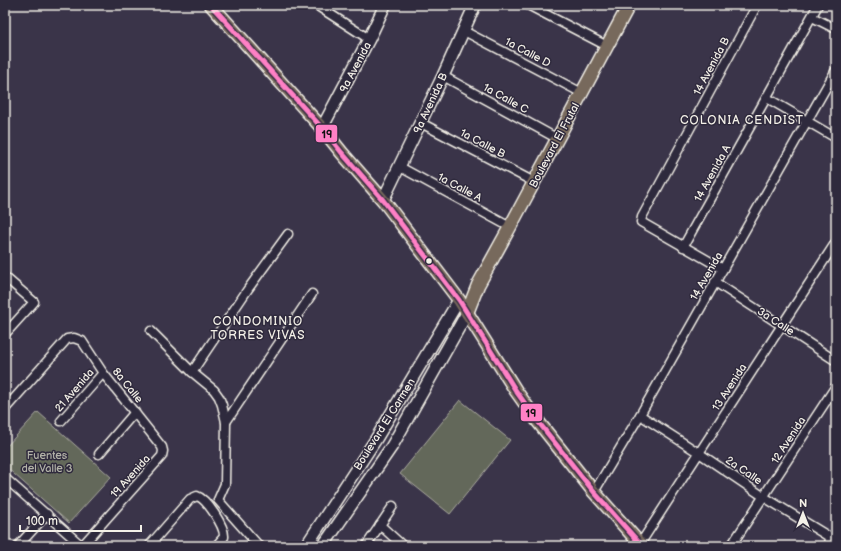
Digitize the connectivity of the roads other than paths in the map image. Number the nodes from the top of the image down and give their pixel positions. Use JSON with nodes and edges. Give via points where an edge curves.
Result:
{"nodes":[{"id":1,"x":316,"y":5,"type":"edge"},
{"id":2,"x":385,"y":5,"type":"edge"},
{"id":3,"x":476,"y":5,"type":"edge"},
{"id":4,"x":528,"y":5,"type":"edge"},
{"id":5,"x":629,"y":5,"type":"edge"},
{"id":6,"x":757,"y":5,"type":"edge"},
{"id":7,"x":818,"y":5,"type":"edge"},
{"id":8,"x":213,"y":6,"type":"edge"},
{"id":9,"x":812,"y":17,"type":"junction"},
{"id":10,"x":836,"y":29,"type":"edge"},
{"id":11,"x":464,"y":31,"type":"junction"},
{"id":12,"x":369,"y":39,"type":"junction"},
{"id":13,"x":607,"y":46,"type":"junction"},
{"id":14,"x":836,"y":70,"type":"edge"},
{"id":15,"x":443,"y":76,"type":"junction"},
{"id":16,"x":582,"y":93,"type":"junction"},
{"id":17,"x":767,"y":98,"type":"junction"},
{"id":18,"x":808,"y":121,"type":"junction"},
{"id":19,"x":421,"y":123,"type":"junction"},
{"id":20,"x":322,"y":128,"type":"junction"},
{"id":21,"x":836,"y":138,"type":"edge"},
{"id":22,"x":558,"y":139,"type":"junction"},
{"id":23,"x":400,"y":167,"type":"junction"},
{"id":24,"x":534,"y":182,"type":"junction"},
{"id":25,"x":383,"y":200,"type":"junction"},
{"id":26,"x":510,"y":227,"type":"junction"},
{"id":27,"x":288,"y":234,"type":"dead end"},
{"id":28,"x":836,"y":242,"type":"edge"},
{"id":29,"x":683,"y":247,"type":"junction"},
{"id":30,"x":723,"y":269,"type":"junction"},
{"id":31,"x":5,"y":277,"type":"edge"},
{"id":32,"x":715,"y":282,"type":"junction"},
{"id":33,"x":478,"y":285,"type":"junction"},
{"id":34,"x":312,"y":294,"type":"dead end"},
{"id":35,"x":458,"y":300,"type":"junction"},
{"id":36,"x":467,"y":314,"type":"junction"},
{"id":37,"x":782,"y":325,"type":"junction"},
{"id":38,"x":151,"y":331,"type":"dead end"},
{"id":39,"x":5,"y":334,"type":"edge"},
{"id":40,"x":836,"y":361,"type":"edge"},
{"id":41,"x":192,"y":372,"type":"junction"},
{"id":42,"x":103,"y":373,"type":"junction"},
{"id":43,"x":836,"y":386,"type":"edge"},
{"id":44,"x":5,"y":409,"type":"edge"},
{"id":45,"x":135,"y":412,"type":"junction"},
{"id":46,"x":640,"y":416,"type":"junction"},
{"id":47,"x":61,"y":421,"type":"dead end"},
{"id":48,"x":226,"y":422,"type":"junction"},
{"id":49,"x":699,"y":453,"type":"junction"},
{"id":50,"x":99,"y":454,"type":"dead end"},
{"id":51,"x":162,"y":456,"type":"joint"},
{"id":52,"x":6,"y":481,"type":"edge"},
{"id":53,"x":594,"y":492,"type":"junction"},
{"id":54,"x":764,"y":497,"type":"junction"},
{"id":55,"x":392,"y":506,"type":"dead end"},
{"id":56,"x":47,"y":514,"type":"junction"},
{"id":57,"x":380,"y":525,"type":"junction"},
{"id":58,"x":834,"y":537,"type":"edge"},
{"id":59,"x":641,"y":545,"type":"edge"},
{"id":60,"x":18,"y":546,"type":"edge"},
{"id":61,"x":82,"y":546,"type":"edge"},
{"id":62,"x":149,"y":546,"type":"edge"},
{"id":63,"x":216,"y":546,"type":"edge"},
{"id":64,"x":259,"y":546,"type":"edge"},
{"id":65,"x":306,"y":546,"type":"edge"},
{"id":66,"x":323,"y":546,"type":"edge"},
{"id":67,"x":366,"y":546,"type":"edge"},
{"id":68,"x":404,"y":546,"type":"edge"},
{"id":69,"x":732,"y":546,"type":"edge"},
{"id":70,"x":827,"y":546,"type":"edge"}],
"edges":[{"from":1,"to":12,"type":"street"},
{"from":2,"to":12,"type":"main road","name":"9a Avenida"},
{"from":3,"to":11,"type":"main road","name":"9a Avenida B"},
{"from":4,"to":13,"type":"street"},
{"from":5,"to":13,"type":"main road","name":"Boulevard El Frutal"},
{"from":6,"to":29,"type":"street","name":"14 Avenida B","via":[[642,218],[641,222]]},
{"from":7,"to":9,"type":"street","name":"14 Avenida A"},
{"from":8,"to":20,"type":"main road"},
{"from":9,"to":10,"type":"street"},
{"from":9,"to":17,"type":"street","name":"14 Avenida A"},
{"from":11,"to":15,"type":"main road","name":"9a Avenida B"},
{"from":11,"to":16,"type":"street","name":"1a Calle D"},
{"from":12,"to":20,"type":"main road","name":"9a Avenida"},
{"from":13,"to":16,"type":"main road","name":"Boulevard El Frutal"},
{"from":14,"to":18,"type":"street","name":"14 Avenida"},
{"from":15,"to":19,"type":"main road","name":"9a Avenida B"},
{"from":15,"to":22,"type":"street","name":"1a Calle C"},
{"from":16,"to":22,"type":"main road","name":"Boulevard El Frutal"},
{"from":17,"to":18,"type":"street"},
{"from":17,"to":29,"type":"street","name":"14 Avenida A"},
{"from":18,"to":21,"type":"street"},
{"from":18,"to":30,"type":"street","name":"14 Avenida"},
{"from":19,"to":23,"type":"main road","name":"9a Avenida B"},
{"from":19,"to":24,"type":"street","name":"1a Calle B"},
{"from":20,"to":25,"type":"main road"},
{"from":22,"to":24,"type":"main road","name":"Boulevard El Frutal"},
{"from":23,"to":25,"type":"main road","name":"9a Avenida B"},
{"from":23,"to":26,"type":"street","name":"1a Calle A"},
{"from":24,"to":26,"type":"main road","name":"Boulevard El Frutal"},
{"from":25,"to":35,"type":"main road"},
{"from":26,"to":33,"type":"main road","name":"Boulevard El Frutal"},
{"from":27,"to":41,"type":"street"},
{"from":28,"to":37,"type":"street","name":"13 Avenida"},
{"from":29,"to":30,"type":"street"},
{"from":30,"to":32,"type":"street","name":"14 Avenida"},
{"from":31,"to":39,"type":"street","via":[[34,302]]},
{"from":32,"to":37,"type":"street","name":"3a Calle"},
{"from":32,"to":46,"type":"street","name":"14 Avenida"},
{"from":33,"to":35,"type":"main road","name":"Boulevard El Frutal"},
{"from":33,"to":36,"type":"main road","name":"Boulevard El Frutal"},
{"from":34,"to":48,"type":"street"},
{"from":35,"to":36,"type":"main road"},
{"from":35,"to":65,"type":"main road","name":"Boulevard El Carmen","via":[[376,439]]},
{"from":36,"to":53,"type":"main road","via":[[516,391]]},
{"from":36,"to":66,"type":"main road","name":"Boulevard El Carmen","via":[[392,446]]},
{"from":37,"to":40,"type":"street","name":"3a Calle"},
{"from":37,"to":49,"type":"street","name":"13 Avenida"},
{"from":38,"to":41,"type":"street"},
{"from":41,"to":48,"type":"street","via":[[219,397]]},
{"from":42,"to":44,"type":"street","name":"8a Calle","via":[[82,341],[67,339]]},
{"from":42,"to":45,"type":"street","name":"8a Calle"},
{"from":42,"to":47,"type":"street","name":"21 Avenida"},
{"from":43,"to":54,"type":"street","name":"12 Avenida"},
{"from":45,"to":50,"type":"street"},
{"from":45,"to":51,"type":"street","name":"8a Calle","via":[[162,447]]},
{"from":46,"to":49,"type":"street","name":"2a Calle"},
{"from":46,"to":53,"type":"street","name":"14 Avenida"},
{"from":48,"to":64,"type":"street","via":[[225,484],[218,500]]},
{"from":49,"to":54,"type":"street","name":"2a Calle"},
{"from":49,"to":59,"type":"street","name":"13 Avenida"},
{"from":51,"to":61,"type":"street","name":"19 Avenida"},
{"from":52,"to":56,"type":"street"},
{"from":53,"to":59,"type":"main road"},
{"from":54,"to":58,"type":"street","name":"2a Calle"},
{"from":54,"to":69,"type":"street","name":"12 Avenida"},
{"from":55,"to":57,"type":"street"},
{"from":56,"to":60,"type":"street"},
{"from":56,"to":61,"type":"street"},
{"from":57,"to":67,"type":"street"},
{"from":57,"to":68,"type":"street"},
{"from":58,"to":70,"type":"street"},
{"from":62,"to":63,"type":"street","via":[[190,499],[197,496],[203,500],[224,529],[224,537]]}]}
